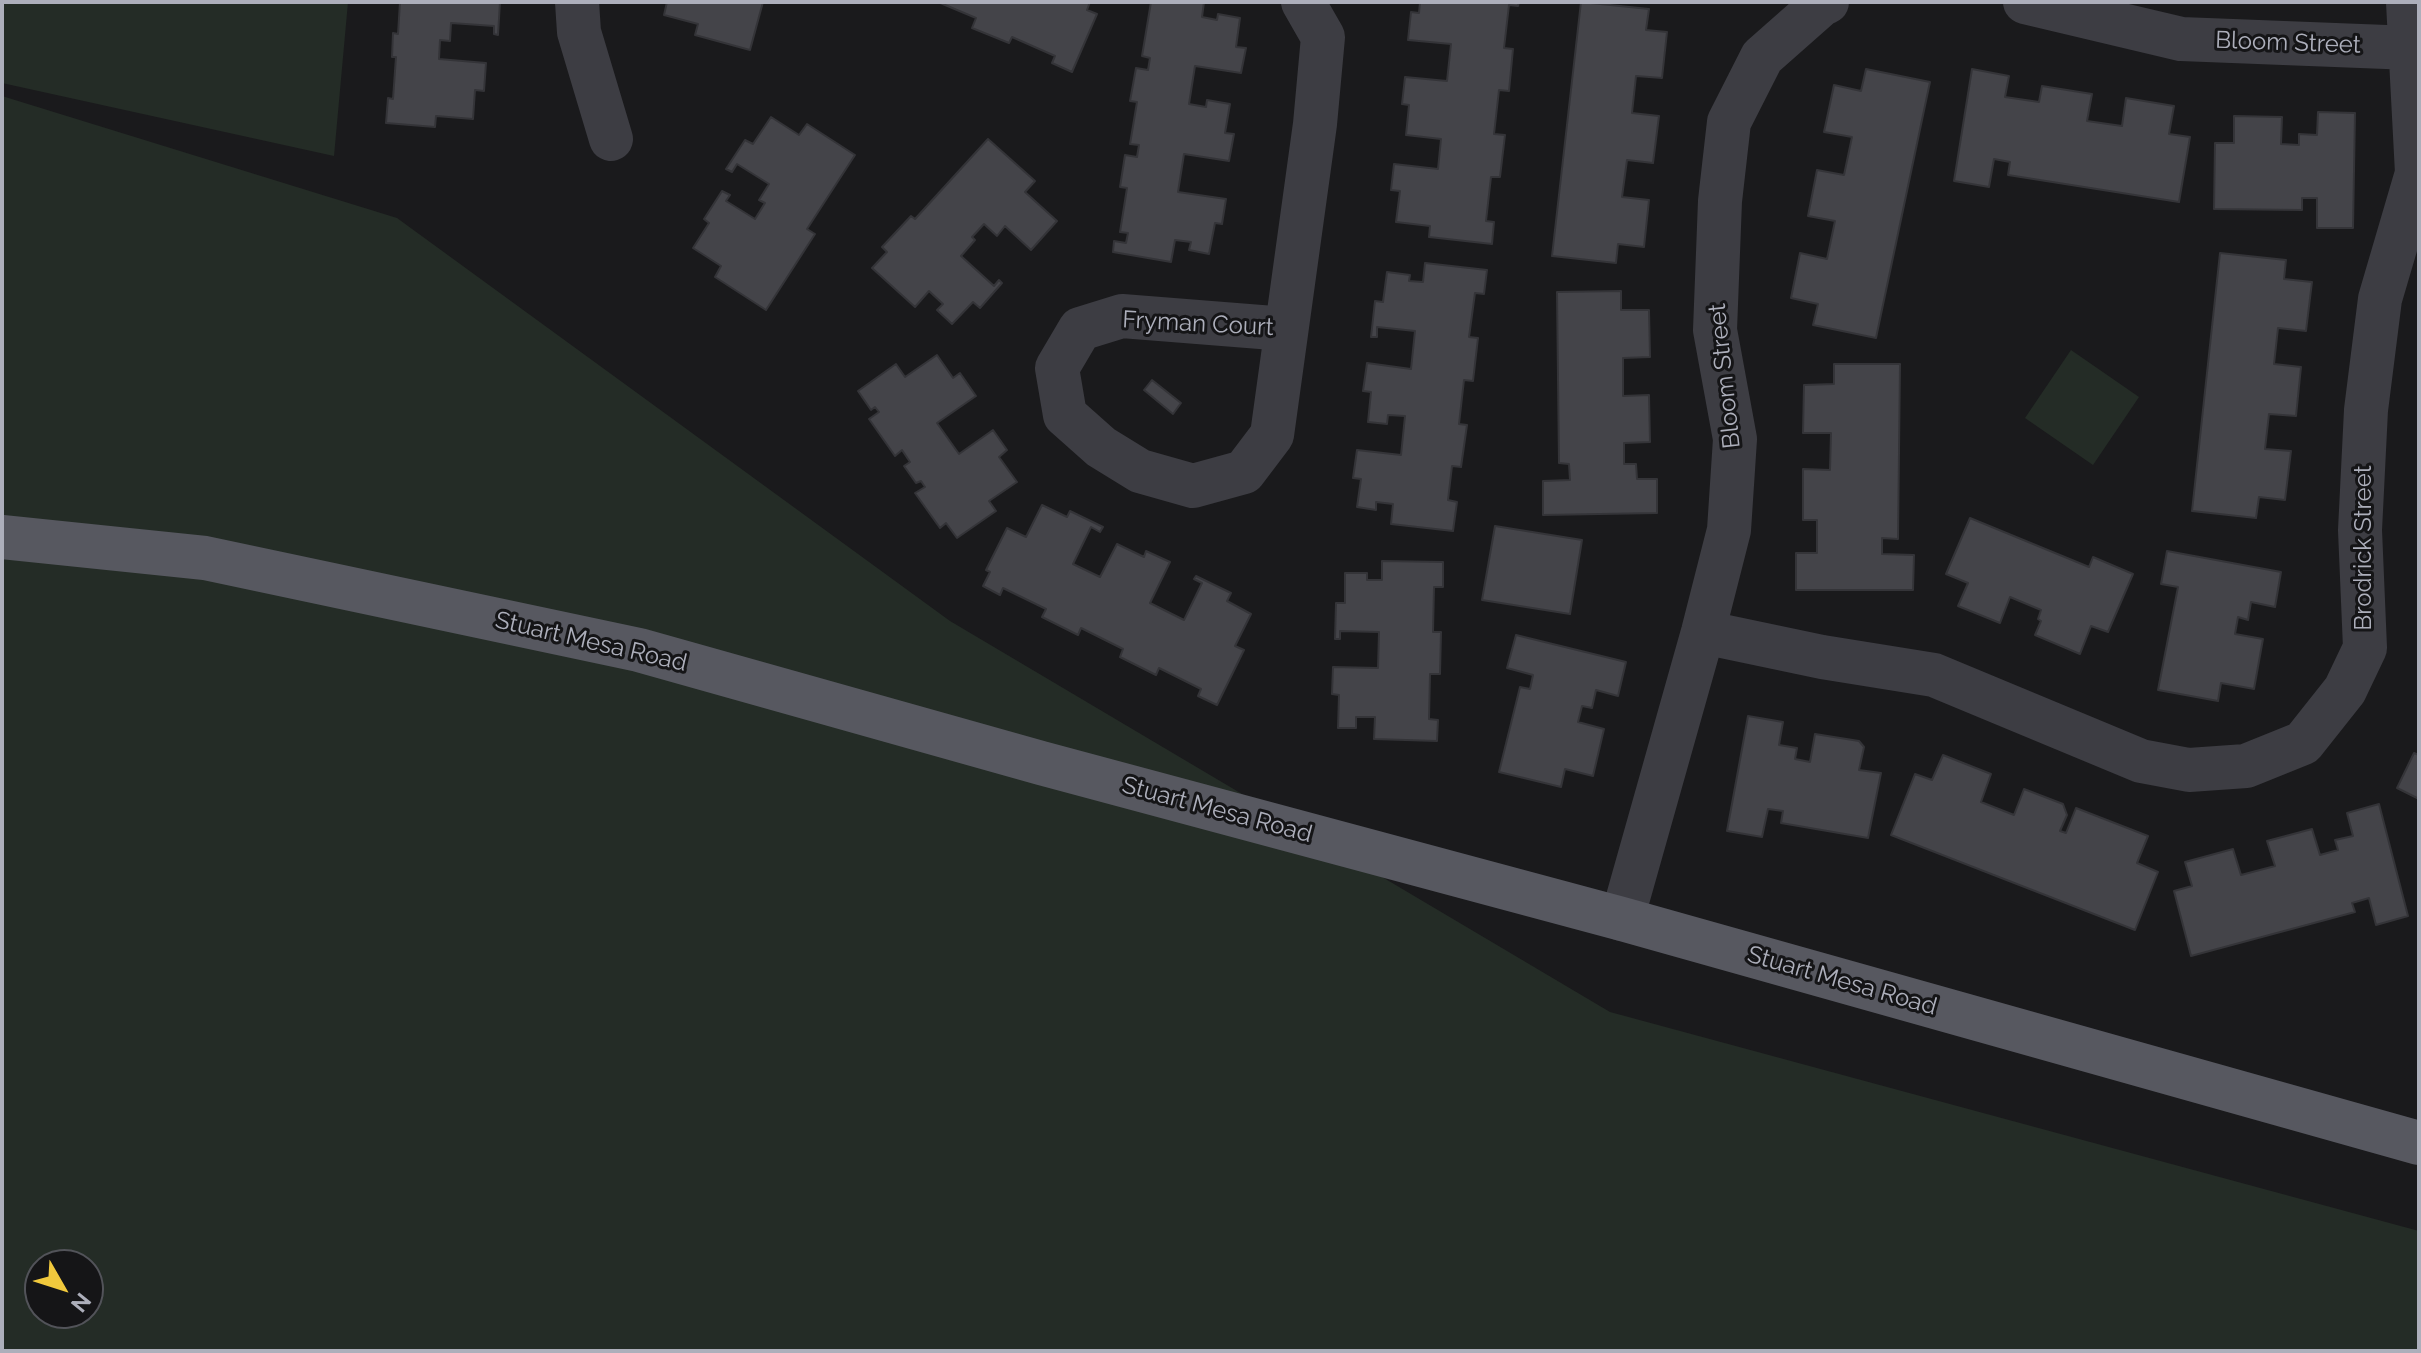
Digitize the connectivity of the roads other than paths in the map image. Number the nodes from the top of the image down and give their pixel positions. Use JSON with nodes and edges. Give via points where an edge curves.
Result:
{"nodes":[{"id":1,"x":577,"y":2,"type":"edge"},
{"id":2,"x":1303,"y":2,"type":"edge"},
{"id":3,"x":1827,"y":2,"type":"edge"},
{"id":4,"x":2025,"y":2,"type":"edge"},
{"id":5,"x":2408,"y":2,"type":"edge"},
{"id":6,"x":2412,"y":48,"type":"junction"},
{"id":7,"x":611,"y":139,"type":"dead end"},
{"id":8,"x":1286,"y":329,"type":"junction"},
{"id":9,"x":2,"y":537,"type":"edge"},
{"id":10,"x":1703,"y":632,"type":"junction"},
{"id":11,"x":1622,"y":919,"type":"junction"},
{"id":12,"x":2419,"y":1143,"type":"edge"}],
"edges":[{"from":1,"to":7,"type":"street","via":[[579,32]]},
{"from":2,"to":8,"type":"street","name":"Fryman Court","via":[[1323,37]]},
{"from":3,"to":10,"type":"street","name":"Bloom Street","via":[[1762,57],[1729,122],[1715,330],[1735,439],[1729,530]]},
{"from":4,"to":6,"type":"street","name":"Bloom Street","via":[[2181,39]]},
{"from":5,"to":6,"type":"street","name":"Brodrick Street"},
{"from":6,"to":10,"type":"street","name":"Brodrick Street","via":[[2417,173],[2380,299],[2366,410],[2360,530],[2365,648],[2345,690],[2303,743],[2246,766],[2189,770],[2141,761],[1934,675]]},
{"from":8,"to":8,"type":"street","name":"Fryman Court","via":[[1272,435],[1244,472],[1193,486],[1140,471],[1101,447],[1065,415],[1057,368],[1080,329],[1122,316]]},
{"from":9,"to":11,"type":"main road","name":"Stuart Mesa Road","via":[[205,558],[639,650]]},
{"from":10,"to":11,"type":"street","name":"Bloom Street"},
{"from":11,"to":12,"type":"main road","name":"Stuart Mesa Road"}]}
